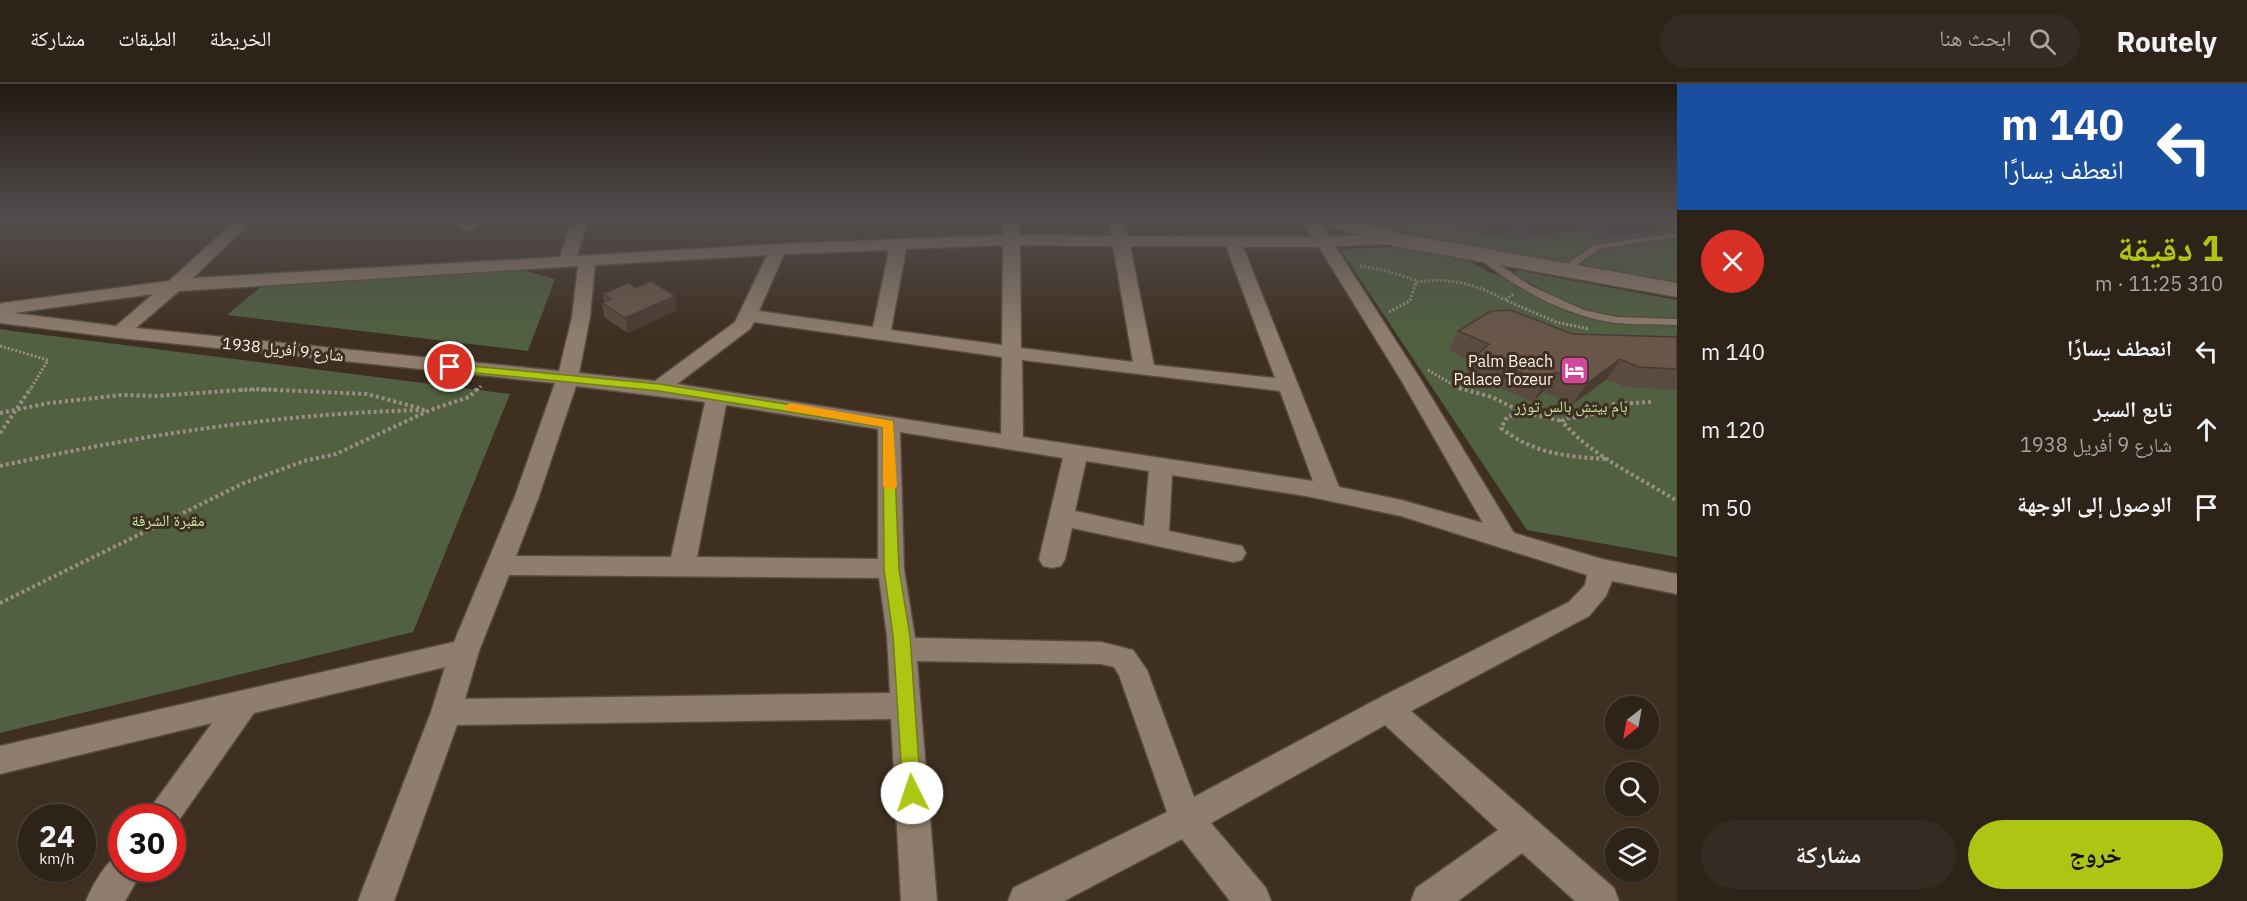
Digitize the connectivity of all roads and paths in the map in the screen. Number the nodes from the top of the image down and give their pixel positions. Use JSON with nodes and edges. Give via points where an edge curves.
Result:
{"nodes":[{"id":1,"x":201,"y":258,"type":"edge"},
{"id":2,"x":568,"y":258,"type":"edge"},
{"id":3,"x":620,"y":258,"type":"edge"},
{"id":4,"x":774,"y":258,"type":"edge"},
{"id":5,"x":896,"y":258,"type":"edge"},
{"id":6,"x":1011,"y":258,"type":"edge"},
{"id":7,"x":1124,"y":258,"type":"edge"},
{"id":8,"x":1239,"y":258,"type":"edge"},
{"id":9,"x":1333,"y":258,"type":"edge"},
{"id":10,"x":1484,"y":258,"type":"edge"},
{"id":11,"x":1493,"y":258,"type":"edge"},
{"id":12,"x":1581,"y":258,"type":"edge"},
{"id":13,"x":587,"y":260,"type":"junction"},
{"id":14,"x":567,"y":261,"type":"junction"},
{"id":15,"x":1567,"y":272,"type":"junction"},
{"id":16,"x":1363,"y":275,"type":"dead end"},
{"id":17,"x":1417,"y":281,"type":"dead end"},
{"id":18,"x":174,"y":286,"type":"junction"},
{"id":19,"x":1677,"y":290,"type":"edge"},
{"id":20,"x":1504,"y":300,"type":"dead end"},
{"id":21,"x":0,"y":309,"type":"edge"},
{"id":22,"x":748,"y":315,"type":"junction"},
{"id":23,"x":0,"y":317,"type":"edge"},
{"id":24,"x":1394,"y":322,"type":"dead end"},
{"id":25,"x":1677,"y":322,"type":"edge"},
{"id":26,"x":120,"y":332,"type":"junction"},
{"id":27,"x":881,"y":334,"type":"junction"},
{"id":28,"x":0,"y":346,"type":"edge"},
{"id":29,"x":1011,"y":352,"type":"junction"},
{"id":30,"x":1425,"y":368,"type":"dead end"},
{"id":31,"x":1145,"y":370,"type":"junction"},
{"id":32,"x":498,"y":372,"type":"junction"},
{"id":33,"x":567,"y":380,"type":"junction"},
{"id":34,"x":1289,"y":386,"type":"junction"},
{"id":35,"x":659,"y":388,"type":"junction"},
{"id":36,"x":717,"y":397,"type":"junction"},
{"id":37,"x":1651,"y":402,"type":"dead end"},
{"id":38,"x":18,"y":410,"type":"junction"},
{"id":39,"x":430,"y":410,"type":"junction"},
{"id":40,"x":1522,"y":412,"type":"junction"},
{"id":41,"x":0,"y":413,"type":"edge"},
{"id":42,"x":1562,"y":421,"type":"junction"},
{"id":43,"x":889,"y":424,"type":"junction"},
{"id":44,"x":0,"y":433,"type":"edge"},
{"id":45,"x":1012,"y":442,"type":"junction"},
{"id":46,"x":1076,"y":453,"type":"junction"},
{"id":47,"x":1609,"y":459,"type":"junction"},
{"id":48,"x":0,"y":466,"type":"edge"},
{"id":49,"x":1161,"y":466,"type":"junction"},
{"id":50,"x":1329,"y":493,"type":"junction"},
{"id":51,"x":1677,"y":501,"type":"edge"},
{"id":52,"x":1061,"y":517,"type":"junction"},
{"id":53,"x":1156,"y":537,"type":"junction"},
{"id":54,"x":1505,"y":539,"type":"junction"},
{"id":55,"x":1233,"y":553,"type":"dead end"},
{"id":56,"x":1052,"y":559,"type":"dead end"},
{"id":57,"x":500,"y":565,"type":"junction"},
{"id":58,"x":682,"y":567,"type":"junction"},
{"id":59,"x":891,"y":569,"type":"junction"},
{"id":60,"x":1602,"y":569,"type":"junction"},
{"id":61,"x":1677,"y":584,"type":"edge"},
{"id":62,"x":0,"y":603,"type":"edge"},
{"id":63,"x":902,"y":649,"type":"junction"},
{"id":64,"x":465,"y":651,"type":"junction"},
{"id":65,"x":245,"y":702,"type":"junction"},
{"id":66,"x":907,"y":706,"type":"junction"},
{"id":67,"x":1388,"y":709,"type":"junction"},
{"id":68,"x":446,"y":712,"type":"junction"},
{"id":69,"x":0,"y":760,"type":"edge"},
{"id":70,"x":173,"y":804,"type":"edge"},
{"id":71,"x":1186,"y":819,"type":"junction"},
{"id":72,"x":1524,"y":831,"type":"junction"},
{"id":73,"x":117,"y":882,"type":"edge"},
{"id":74,"x":104,"y":901,"type":"edge"},
{"id":75,"x":375,"y":901,"type":"edge"},
{"id":76,"x":919,"y":901,"type":"edge"},
{"id":77,"x":1026,"y":901,"type":"edge"},
{"id":78,"x":1253,"y":901,"type":"edge"},
{"id":79,"x":1429,"y":901,"type":"edge"},
{"id":80,"x":1601,"y":901,"type":"edge"}],
"edges":[{"from":1,"to":18,"type":"street"},
{"from":2,"to":14,"type":"street"},
{"from":3,"to":13,"type":"street"},
{"from":4,"to":22,"type":"street"},
{"from":5,"to":27,"type":"street"},
{"from":6,"to":29,"type":"street"},
{"from":7,"to":31,"type":"street"},
{"from":8,"to":34,"type":"street"},
{"from":9,"to":54,"type":"street"},
{"from":10,"to":25,"type":"lane","via":[[1502,274],[1576,309],[1616,320]]},
{"from":11,"to":15,"type":"main road"},
{"from":12,"to":15,"type":"lane"},
{"from":13,"to":14,"type":"street"},
{"from":13,"to":33,"type":"street","via":[[581,317]]},
{"from":14,"to":18,"type":"street"},
{"from":15,"to":19,"type":"main road"},
{"from":16,"to":17,"type":"path","via":[[1357,265]]},
{"from":18,"to":21,"type":"street"},
{"from":18,"to":26,"type":"street"},
{"from":20,"to":24,"type":"path","via":[[1475,285],[1441,279],[1416,282],[1410,301],[1388,313]]},
{"from":22,"to":27,"type":"street"},
{"from":22,"to":35,"type":"street","via":[[743,325]]},
{"from":23,"to":26,"type":"street","name":"شارع 9 أفريل 1938"},
{"from":26,"to":32,"type":"street","name":"شارع 9 أفريل 1938"},
{"from":27,"to":29,"type":"street"},
{"from":28,"to":38,"type":"path","via":[[48,360]]},
{"from":29,"to":31,"type":"street"},
{"from":29,"to":45,"type":"street"},
{"from":30,"to":40,"type":"path","via":[[1462,390],[1492,397]]},
{"from":31,"to":34,"type":"street"},
{"from":32,"to":33,"type":"street","name":"شارع 9 أفريل 1938"},
{"from":32,"to":39,"type":"path","via":[[469,397]]},
{"from":33,"to":35,"type":"street","name":"شارع 9 أفريل 1938"},
{"from":33,"to":57,"type":"street"},
{"from":34,"to":50,"type":"street"},
{"from":35,"to":36,"type":"street","name":"شارع 9 أفريل 1938"},
{"from":36,"to":43,"type":"street","name":"شارع 9 أفريل 1938"},
{"from":36,"to":58,"type":"street"},
{"from":37,"to":42,"type":"path","via":[[1614,404],[1588,416]]},
{"from":38,"to":39,"type":"path","via":[[122,395],[265,389],[367,394]]},
{"from":38,"to":41,"type":"path"},
{"from":38,"to":44,"type":"path"},
{"from":39,"to":48,"type":"path","via":[[358,410],[250,420],[141,437]]},
{"from":39,"to":62,"type":"path","via":[[336,454],[244,483]]},
{"from":40,"to":42,"type":"path"},
{"from":40,"to":47,"type":"path","via":[[1507,417],[1501,428],[1514,439],[1556,456]]},
{"from":42,"to":47,"type":"path"},
{"from":43,"to":45,"type":"street","name":"شارع 9 أفريل 1938"},
{"from":43,"to":59,"type":"street"},
{"from":45,"to":46,"type":"street","name":"شارع 9 أفريل 1938"},
{"from":46,"to":49,"type":"street","name":"شارع 9 أفريل 1938"},
{"from":46,"to":52,"type":"street"},
{"from":47,"to":51,"type":"path"},
{"from":49,"to":50,"type":"street","name":"شارع 9 أفريل 1938"},
{"from":49,"to":53,"type":"street"},
{"from":50,"to":54,"type":"street","name":"شارع 9 أفريل 1938","via":[[1401,508]]},
{"from":52,"to":53,"type":"street"},
{"from":52,"to":56,"type":"street"},
{"from":53,"to":55,"type":"street"},
{"from":54,"to":60,"type":"street","name":"شارع 9 أفريل 1938"},
{"from":57,"to":58,"type":"street"},
{"from":57,"to":64,"type":"street"},
{"from":58,"to":59,"type":"street"},
{"from":59,"to":63,"type":"street"},
{"from":60,"to":61,"type":"street","name":"شارع 9 أفريل 1938"},
{"from":60,"to":67,"type":"street","via":[[1597,589],[1579,609]]},
{"from":63,"to":66,"type":"street"},
{"from":63,"to":71,"type":"street","via":[[1101,653],[1123,658],[1132,669]]},
{"from":64,"to":65,"type":"street"},
{"from":64,"to":68,"type":"street"},
{"from":65,"to":69,"type":"street"},
{"from":65,"to":70,"type":"street"},
{"from":66,"to":68,"type":"street"},
{"from":66,"to":76,"type":"street"},
{"from":67,"to":71,"type":"street"},
{"from":67,"to":72,"type":"street"},
{"from":68,"to":75,"type":"street"},
{"from":71,"to":77,"type":"street"},
{"from":71,"to":78,"type":"street"},
{"from":72,"to":79,"type":"street"},
{"from":72,"to":80,"type":"street"},
{"from":73,"to":74,"type":"street"}]}
